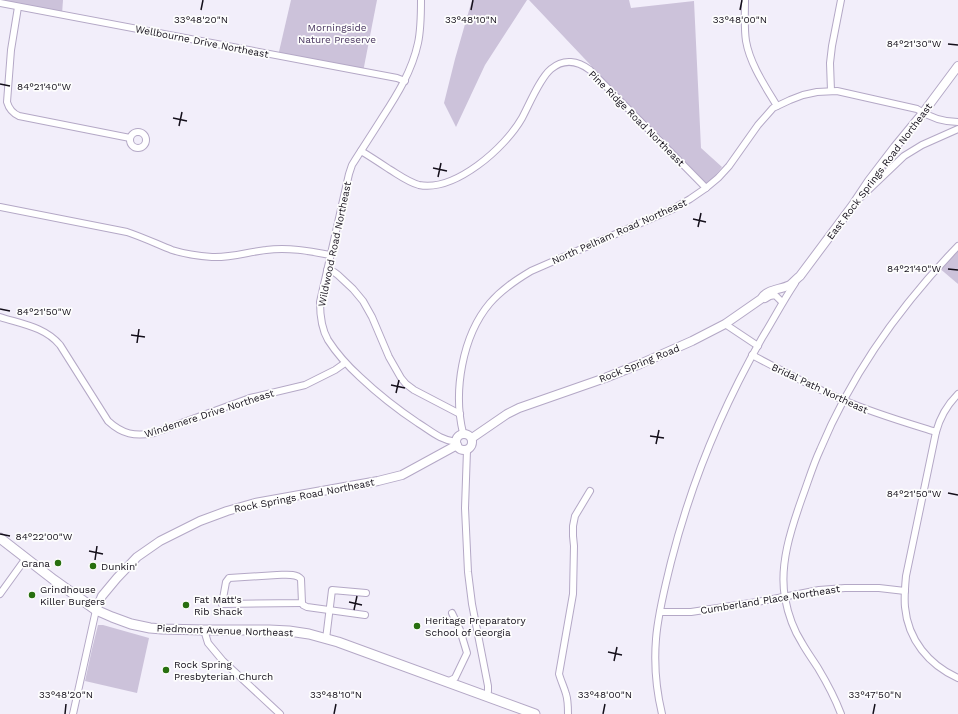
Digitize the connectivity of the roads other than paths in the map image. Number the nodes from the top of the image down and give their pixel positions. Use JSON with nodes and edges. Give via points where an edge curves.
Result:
{"nodes":[{"id":1,"x":421,"y":0,"type":"edge"},
{"id":2,"x":745,"y":0,"type":"edge"},
{"id":3,"x":841,"y":0,"type":"edge"},
{"id":4,"x":0,"y":3,"type":"edge"},
{"id":5,"x":18,"y":7,"type":"junction"},
{"id":6,"x":958,"y":66,"type":"edge"},
{"id":7,"x":404,"y":81,"type":"junction"},
{"id":8,"x":831,"y":91,"type":"junction"},
{"id":9,"x":777,"y":106,"type":"junction"},
{"id":10,"x":923,"y":113,"type":"junction"},
{"id":11,"x":958,"y":122,"type":"edge"},
{"id":12,"x":958,"y":129,"type":"edge"},
{"id":13,"x":130,"y":138,"type":"dead end"},
{"id":14,"x":361,"y":151,"type":"junction"},
{"id":15,"x":706,"y":188,"type":"junction"},
{"id":16,"x":852,"y":205,"type":"junction"},
{"id":17,"x":0,"y":206,"type":"edge"},
{"id":18,"x":958,"y":246,"type":"edge"},
{"id":19,"x":330,"y":255,"type":"junction"},
{"id":20,"x":327,"y":270,"type":"junction"},
{"id":21,"x":800,"y":276,"type":"junction"},
{"id":22,"x":762,"y":299,"type":"junction"},
{"id":23,"x":782,"y":302,"type":"junction"},
{"id":24,"x":0,"y":317,"type":"edge"},
{"id":25,"x":725,"y":324,"type":"junction"},
{"id":26,"x":758,"y":346,"type":"junction"},
{"id":27,"x":752,"y":355,"type":"junction"},
{"id":28,"x":345,"y":363,"type":"junction"},
{"id":29,"x":958,"y":394,"type":"edge"},
{"id":30,"x":844,"y":400,"type":"junction"},
{"id":31,"x":460,"y":414,"type":"junction"},
{"id":32,"x":936,"y":432,"type":"junction"},
{"id":33,"x":463,"y":434,"type":"junction"},
{"id":34,"x":472,"y":438,"type":"junction"},
{"id":35,"x":456,"y":444,"type":"junction"},
{"id":36,"x":467,"y":450,"type":"junction"},
{"id":37,"x":590,"y":491,"type":"dead end"},
{"id":38,"x":0,"y":538,"type":"edge"},
{"id":39,"x":26,"y":558,"type":"junction"},
{"id":40,"x":905,"y":591,"type":"junction"},
{"id":41,"x":366,"y":593,"type":"dead end"},
{"id":42,"x":0,"y":594,"type":"edge"},
{"id":43,"x":784,"y":596,"type":"junction"},
{"id":44,"x":302,"y":603,"type":"junction"},
{"id":45,"x":96,"y":610,"type":"junction"},
{"id":46,"x":329,"y":611,"type":"junction"},
{"id":47,"x":452,"y":612,"type":"dead end"},
{"id":48,"x":660,"y":612,"type":"junction"},
{"id":49,"x":365,"y":615,"type":"dead end"},
{"id":50,"x":204,"y":630,"type":"junction"},
{"id":51,"x":326,"y":639,"type":"junction"},
{"id":52,"x":958,"y":678,"type":"edge"},
{"id":53,"x":447,"y":682,"type":"junction"},
{"id":54,"x":487,"y":697,"type":"junction"},
{"id":55,"x":530,"y":713,"type":"edge"},
{"id":56,"x":73,"y":714,"type":"edge"},
{"id":57,"x":280,"y":714,"type":"edge"},
{"id":58,"x":568,"y":714,"type":"edge"},
{"id":59,"x":662,"y":714,"type":"edge"},
{"id":60,"x":841,"y":714,"type":"edge"}],
"edges":[{"from":1,"to":7,"type":"street","name":"Wildwood Road Northeast","via":[[419,41],[414,61]]},
{"from":2,"to":9,"type":"street","via":[[745,32],[749,51],[760,78]]},
{"from":3,"to":8,"type":"street","via":[[830,63]]},
{"from":4,"to":5,"type":"street","name":"Wellbourne Drive Northeast"},
{"from":5,"to":7,"type":"street","name":"Wellbourne Drive Northeast"},
{"from":5,"to":13,"type":"street","via":[[9,69],[7,102],[11,111],[19,116]]},
{"from":6,"to":10,"type":"street","name":"East Rock Springs Road Northeast"},
{"from":7,"to":14,"type":"street","name":"Wildwood Road Northeast"},
{"from":8,"to":9,"type":"street","name":"North Pelham Road Northeast","via":[[817,92]]},
{"from":8,"to":10,"type":"street","name":"North Pelham Road Northeast","via":[[917,109]]},
{"from":9,"to":15,"type":"street","name":"North Pelham Road Northeast","via":[[758,125],[729,166]]},
{"from":10,"to":11,"type":"street","name":"North Pelham Road Northeast","via":[[941,120]]},
{"from":10,"to":16,"type":"street","name":"East Rock Springs Road Northeast"},
{"from":12,"to":16,"type":"street","via":[[904,156]]},
{"from":14,"to":15,"type":"street","name":"Pine Ridge Road Northeast","via":[[412,183],[430,186],[448,182],[480,164],[506,139],[521,120],[549,70],[560,63],[573,62],[582,64],[590,70]]},
{"from":14,"to":19,"type":"street","name":"Wildwood Road Northeast","via":[[349,174]]},
{"from":15,"to":31,"type":"street","name":"North Pelham Road Northeast","via":[[673,209],[531,271],[500,292],[481,315],[468,342],[461,378]]},
{"from":16,"to":21,"type":"street","name":"East Rock Springs Road Northeast"},
{"from":17,"to":19,"type":"street","via":[[126,232],[197,256],[227,257],[282,248]]},
{"from":18,"to":30,"type":"street","via":[[911,298],[886,331]]},
{"from":19,"to":20,"type":"street","name":"Wildwood Road Northeast"},
{"from":20,"to":28,"type":"street","name":"Wildwood Road Northeast","via":[[320,302],[321,321],[328,340]]},
{"from":20,"to":31,"type":"street","via":[[338,275],[363,301],[389,357],[406,384]]},
{"from":21,"to":22,"type":"street","name":"Rock Spring Road","via":[[790,285],[775,289]]},
{"from":21,"to":23,"type":"street"},
{"from":22,"to":23,"type":"street","via":[[775,295]]},
{"from":22,"to":25,"type":"street","name":"Rock Spring Road"},
{"from":23,"to":26,"type":"street"},
{"from":24,"to":28,"type":"street","name":"Windemere Drive Northeast","via":[[51,336],[60,345],[108,421],[128,434],[154,433],[250,398],[304,385]]},
{"from":25,"to":26,"type":"street"},
{"from":25,"to":34,"type":"street","name":"Rock Spring Road","via":[[692,342],[640,364],[519,408]]},
{"from":26,"to":27,"type":"street"},
{"from":27,"to":30,"type":"street","name":"Bridal Path Northeast","via":[[790,376]]},
{"from":27,"to":48,"type":"street","via":[[720,419],[696,480],[675,546]]},
{"from":28,"to":35,"type":"street","name":"Wildwood Road Northeast","via":[[410,418],[441,438]]},
{"from":29,"to":32,"type":"street","via":[[946,409]]},
{"from":30,"to":32,"type":"street","name":"Bridal Path Northeast"},
{"from":30,"to":43,"type":"street","via":[[819,451],[797,513],[784,562]]},
{"from":31,"to":33,"type":"street","name":"North Pelham Road Northeast"},
{"from":32,"to":40,"type":"street"},
{"from":33,"to":34,"type":"street","via":[[468,434]]},
{"from":33,"to":35,"type":"street","via":[[458,436]]},
{"from":34,"to":36,"type":"street","via":[[472,444]]},
{"from":35,"to":36,"type":"street","via":[[460,449]]},
{"from":35,"to":45,"type":"street","name":"Rock Springs Road Northeast","via":[[402,475],[255,503],[200,521],[160,541],[137,557],[102,596]]},
{"from":36,"to":54,"type":"street","via":[[465,508],[468,572],[488,686]]},
{"from":37,"to":58,"type":"street","via":[[575,516],[573,526],[573,594],[559,674],[566,692]]},
{"from":38,"to":39,"type":"main road","name":"Piedmont Avenue Northeast"},
{"from":39,"to":42,"type":"street"},
{"from":39,"to":45,"type":"main road","name":"Piedmont Avenue Northeast"},
{"from":40,"to":43,"type":"street","name":"Cumberland Place Northeast","via":[[846,588]]},
{"from":40,"to":52,"type":"street","via":[[908,623],[914,638],[934,664]]},
{"from":41,"to":46,"type":"street","via":[[332,590]]},
{"from":43,"to":48,"type":"street","name":"Cumberland Place Northeast","via":[[691,612]]},
{"from":43,"to":60,"type":"street","via":[[795,631],[828,685]]},
{"from":44,"to":44,"type":"street","via":[[300,576],[277,575],[229,578],[222,604]]},
{"from":44,"to":46,"type":"street","via":[[307,607]]},
{"from":45,"to":50,"type":"main road","name":"Piedmont Avenue Northeast","via":[[121,621],[150,628]]},
{"from":45,"to":56,"type":"street","name":"Rock Springs Road Northeast"},
{"from":46,"to":49,"type":"street"},
{"from":46,"to":51,"type":"street"},
{"from":47,"to":53,"type":"street","via":[[466,653],[455,678]]},
{"from":48,"to":59,"type":"street","via":[[655,665]]},
{"from":50,"to":51,"type":"main road","name":"Piedmont Avenue Northeast","via":[[275,630]]},
{"from":50,"to":57,"type":"street","via":[[208,643],[223,661]]},
{"from":51,"to":53,"type":"main road","name":"Piedmont Avenue Northeast"},
{"from":53,"to":54,"type":"main road","name":"Piedmont Avenue Northeast"},
{"from":54,"to":55,"type":"main road","name":"Piedmont Avenue Northeast"}]}
